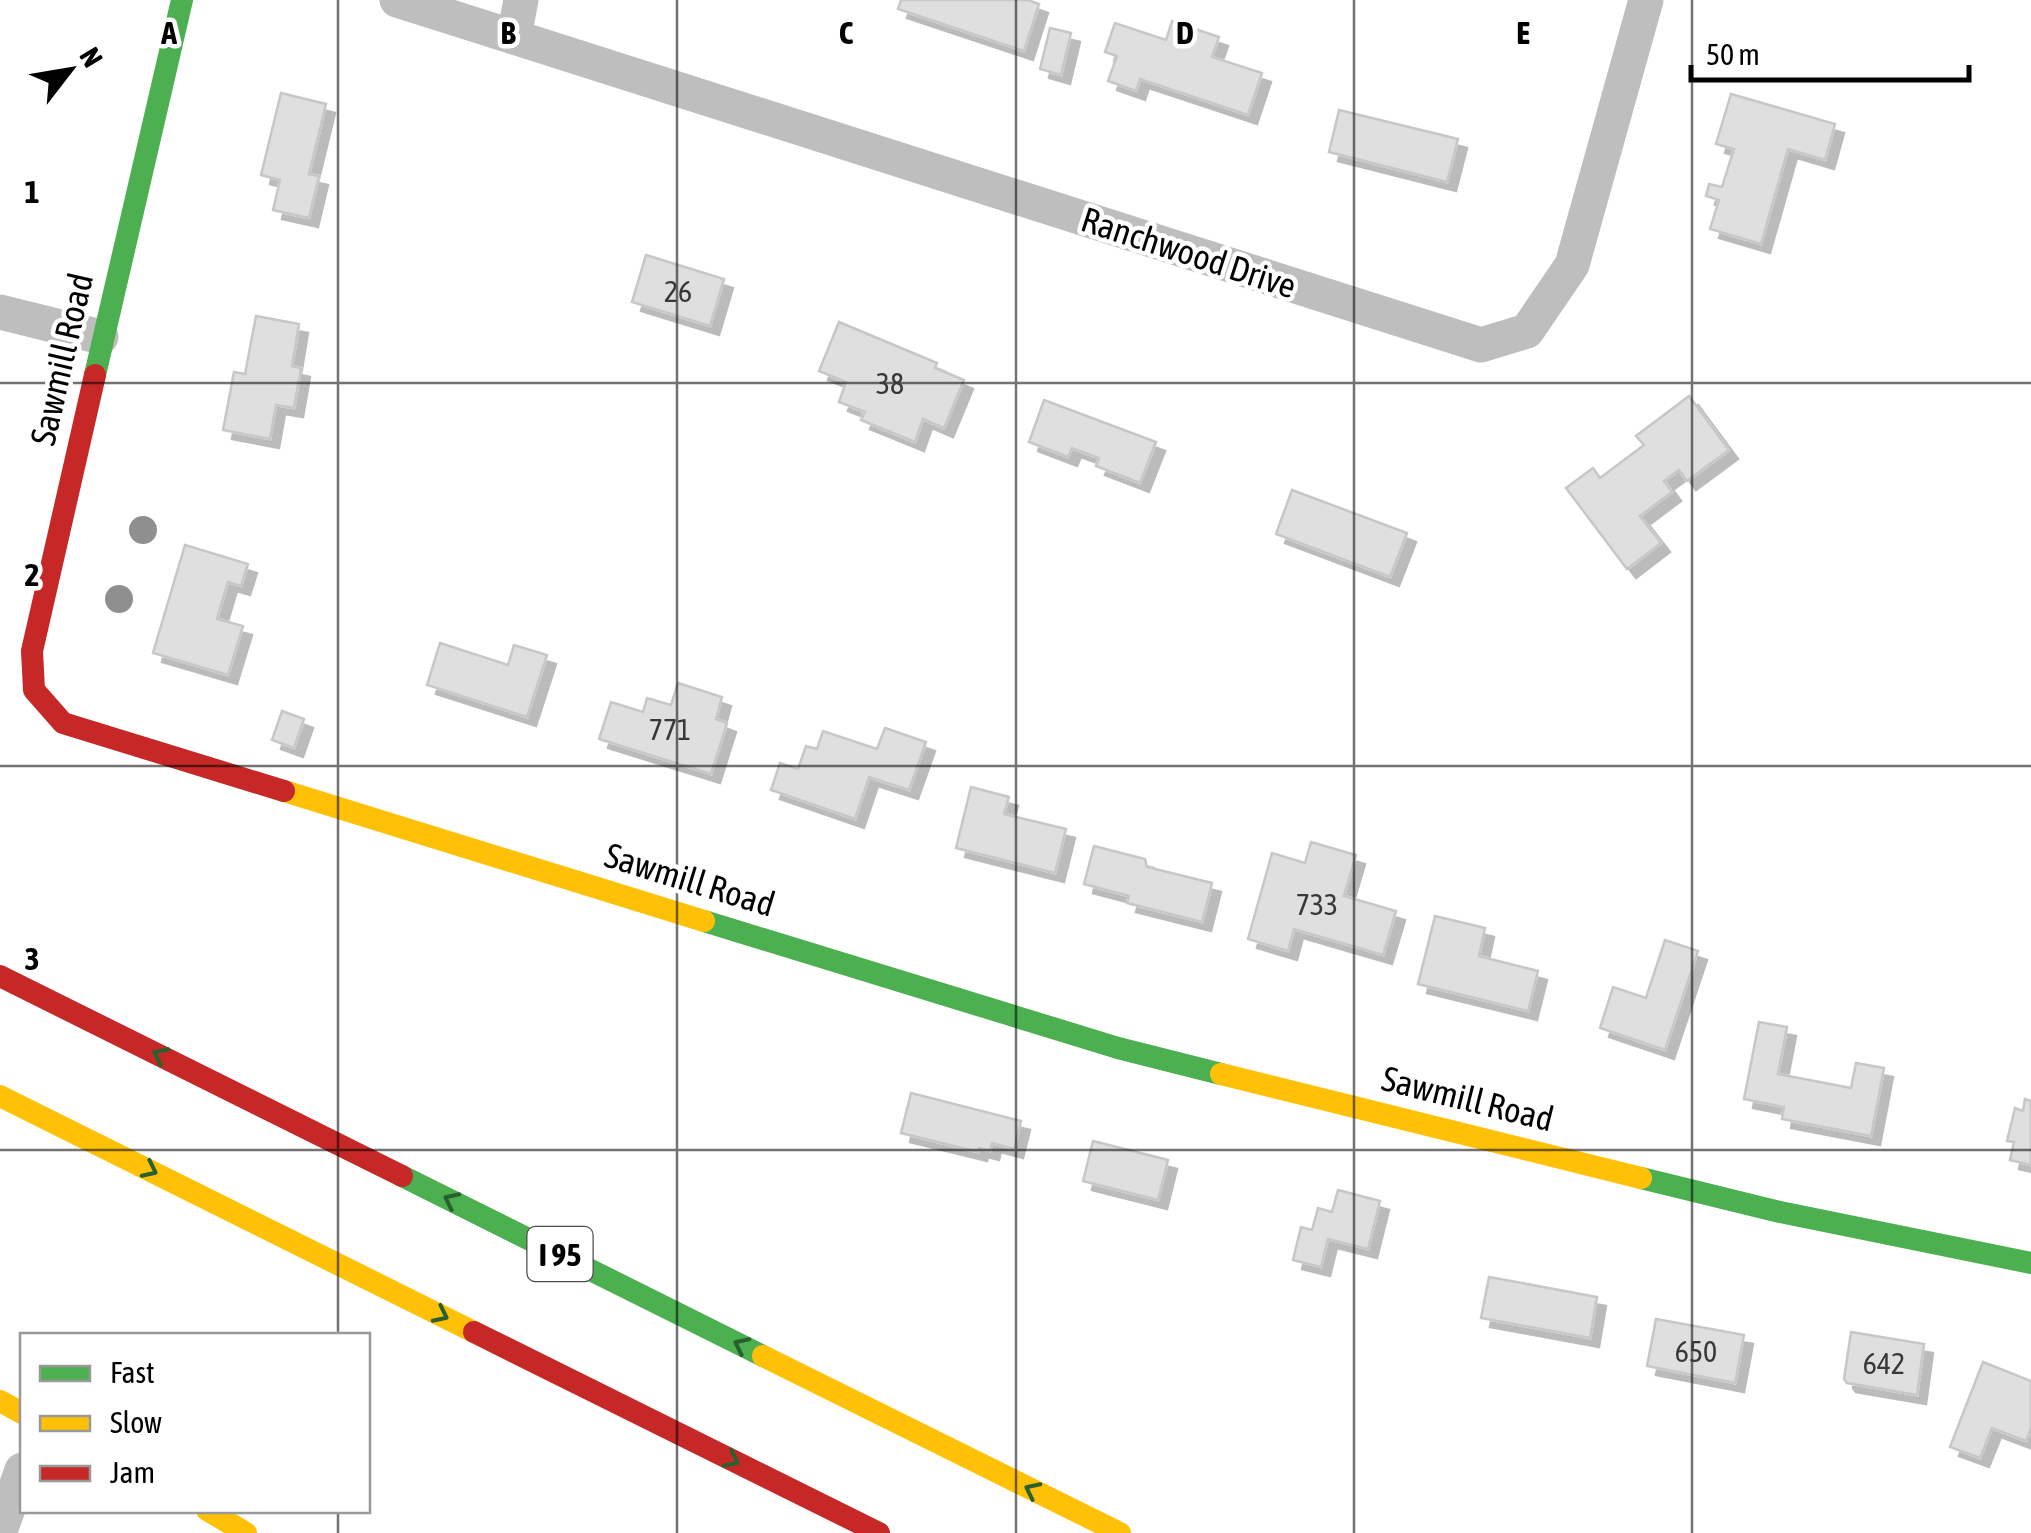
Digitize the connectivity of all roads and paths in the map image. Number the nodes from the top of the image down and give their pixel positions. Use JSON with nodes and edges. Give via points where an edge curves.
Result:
{"nodes":[{"id":1,"x":182,"y":0,"type":"edge"},
{"id":2,"x":397,"y":0,"type":"edge"},
{"id":3,"x":521,"y":0,"type":"edge"},
{"id":4,"x":1646,"y":0,"type":"edge"},
{"id":5,"x":514,"y":36,"type":"junction"},
{"id":6,"x":0,"y":312,"type":"edge"},
{"id":7,"x":101,"y":337,"type":"junction"},
{"id":8,"x":0,"y":976,"type":"edge"},
{"id":9,"x":0,"y":1096,"type":"edge"},
{"id":10,"x":2031,"y":1263,"type":"edge"},
{"id":11,"x":20,"y":1476,"type":"edge"},
{"id":12,"x":212,"y":1513,"type":"edge"},
{"id":13,"x":0,"y":1531,"type":"edge"},
{"id":14,"x":246,"y":1533,"type":"edge"},
{"id":15,"x":879,"y":1533,"type":"edge"},
{"id":16,"x":1120,"y":1533,"type":"edge"}],
"edges":[{"from":1,"to":7,"type":"main road","name":"Sawmill Road"},
{"from":2,"to":5,"type":"street","name":"Ranchwood Drive"},
{"from":3,"to":5,"type":"street"},
{"from":4,"to":5,"type":"street","name":"Ranchwood Drive","via":[[1572,266],[1527,330],[1481,345]]},
{"from":6,"to":7,"type":"street"},
{"from":7,"to":10,"type":"main road","name":"Sawmill Road","via":[[32,651],[34,690],[64,723],[1118,1048],[1780,1212]]},
{"from":16,"to":8,"type":"main road","number":"I 95","one_way":true},
{"from":9,"to":15,"type":"main road","one_way":true},
{"from":11,"to":13,"type":"street"},
{"from":12,"to":14,"type":"main road"}]}
